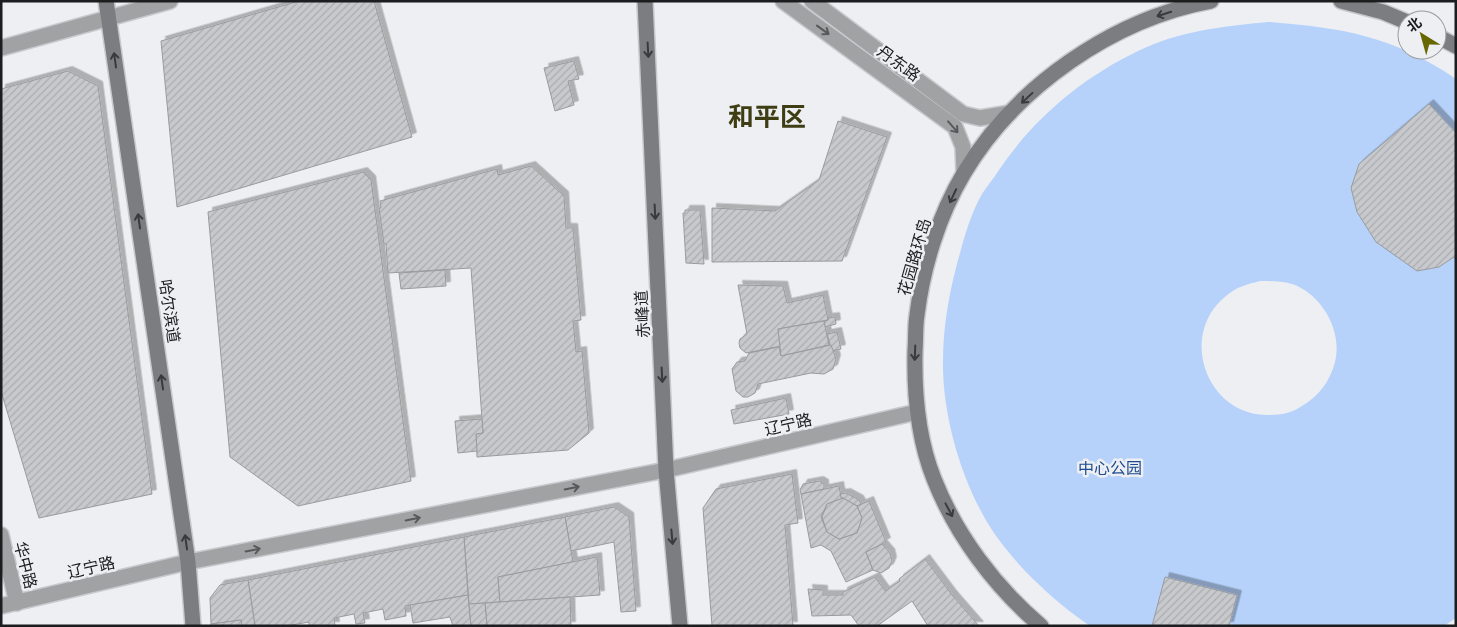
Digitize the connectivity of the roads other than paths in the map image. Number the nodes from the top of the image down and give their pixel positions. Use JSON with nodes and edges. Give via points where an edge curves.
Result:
{"nodes":[{"id":1,"x":106,"y":1,"type":"edge"},
{"id":2,"x":170,"y":1,"type":"edge"},
{"id":3,"x":645,"y":1,"type":"edge"},
{"id":4,"x":783,"y":1,"type":"edge"},
{"id":5,"x":812,"y":1,"type":"edge"},
{"id":6,"x":1211,"y":1,"type":"edge"},
{"id":7,"x":1346,"y":2,"type":"edge"},
{"id":8,"x":109,"y":18,"type":"junction"},
{"id":9,"x":1397,"y":18,"type":"edge"},
{"id":10,"x":1,"y":48,"type":"edge"},
{"id":11,"x":1010,"y":114,"type":"junction"},
{"id":12,"x":964,"y":172,"type":"junction"},
{"id":13,"x":918,"y":412,"type":"junction"},
{"id":14,"x":666,"y":470,"type":"junction"},
{"id":15,"x":1,"y":535,"type":"edge"},
{"id":16,"x":188,"y":562,"type":"junction"},
{"id":17,"x":17,"y":602,"type":"junction"},
{"id":18,"x":1,"y":606,"type":"edge"},
{"id":19,"x":193,"y":626,"type":"edge"},
{"id":20,"x":680,"y":626,"type":"edge"},
{"id":21,"x":1041,"y":626,"type":"edge"}],
"edges":[{"from":1,"to":8,"type":"street","name":"哈尔滨道"},
{"from":2,"to":8,"type":"street"},
{"from":3,"to":14,"type":"street","name":"赤峰道","one_way":true},
{"from":4,"to":12,"type":"street","name":"丹东路","one_way":true,"via":[[956,127],[963,147]]},
{"from":5,"to":11,"type":"street","name":"丹东路","via":[[963,114],[980,118]]},
{"from":6,"to":11,"type":"street","name":"花园路环岛","one_way":true,"via":[[1161,14],[1098,42],[1046,80]]},
{"from":7,"to":9,"type":"street"},
{"from":8,"to":10,"type":"street"},
{"from":16,"to":8,"type":"street","name":"哈尔滨道","one_way":true},
{"from":11,"to":12,"type":"street","name":"花园路环岛"},
{"from":12,"to":13,"type":"street","name":"花园路环岛","one_way":true,"via":[[938,229],[916,316]]},
{"from":13,"to":14,"type":"street","name":"辽宁路"},
{"from":13,"to":21,"type":"street","name":"花园路环岛","one_way":true,"via":[[934,478],[948,510],[987,570],[1016,604]]},
{"from":16,"to":14,"type":"street","name":"辽宁路","one_way":true},
{"from":14,"to":20,"type":"street","name":"赤峰道","one_way":true},
{"from":15,"to":17,"type":"street","name":"华中路"},
{"from":16,"to":17,"type":"street","name":"辽宁路"},
{"from":16,"to":19,"type":"street","name":"哈尔滨道"},
{"from":17,"to":18,"type":"street","name":"辽宁路"}]}
